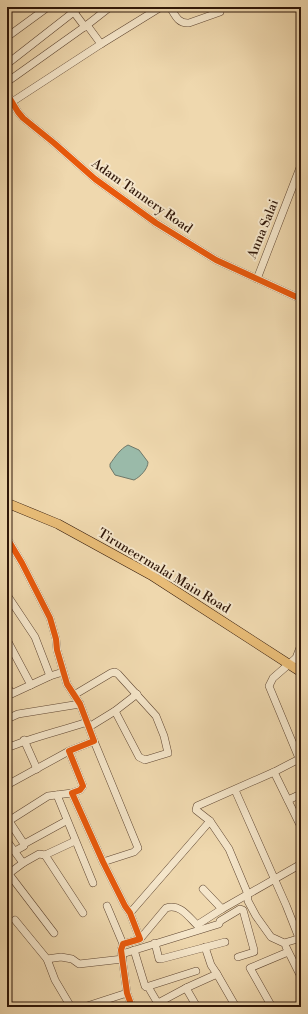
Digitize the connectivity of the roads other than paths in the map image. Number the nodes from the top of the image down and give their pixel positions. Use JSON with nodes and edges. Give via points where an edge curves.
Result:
{"nodes":[{"id":1,"x":48,"y":7,"type":"edge"},
{"id":2,"x":80,"y":7,"type":"edge"},
{"id":3,"x":110,"y":7,"type":"edge"},
{"id":4,"x":161,"y":7,"type":"edge"},
{"id":5,"x":170,"y":7,"type":"edge"},
{"id":6,"x":71,"y":9,"type":"edge"},
{"id":7,"x":220,"y":12,"type":"dead end"},
{"id":8,"x":86,"y":26,"type":"junction"},
{"id":9,"x":7,"y":37,"type":"edge"},
{"id":10,"x":101,"y":44,"type":"junction"},
{"id":11,"x":7,"y":64,"type":"edge"},
{"id":12,"x":7,"y":82,"type":"edge"},
{"id":13,"x":7,"y":94,"type":"edge"},
{"id":14,"x":12,"y":102,"type":"junction"},
{"id":15,"x":301,"y":165,"type":"edge"},
{"id":16,"x":257,"y":279,"type":"junction"},
{"id":17,"x":301,"y":299,"type":"edge"},
{"id":18,"x":7,"y":503,"type":"edge"},
{"id":19,"x":7,"y":538,"type":"edge"},
{"id":20,"x":7,"y":595,"type":"edge"},
{"id":21,"x":7,"y":640,"type":"edge"},
{"id":22,"x":301,"y":646,"type":"edge"},
{"id":23,"x":295,"y":660,"type":"edge"},
{"id":24,"x":63,"y":672,"type":"junction"},
{"id":25,"x":301,"y":672,"type":"edge"},
{"id":26,"x":50,"y":676,"type":"junction"},
{"id":27,"x":30,"y":684,"type":"junction"},
{"id":28,"x":7,"y":686,"type":"edge"},
{"id":29,"x":9,"y":694,"type":"edge"},
{"id":30,"x":137,"y":694,"type":"junction"},
{"id":31,"x":74,"y":695,"type":"junction"},
{"id":32,"x":80,"y":704,"type":"junction"},
{"id":33,"x":115,"y":711,"type":"junction"},
{"id":34,"x":7,"y":719,"type":"edge"},
{"id":35,"x":88,"y":724,"type":"junction"},
{"id":36,"x":24,"y":740,"type":"junction"},
{"id":37,"x":94,"y":741,"type":"junction"},
{"id":38,"x":7,"y":748,"type":"edge"},
{"id":39,"x":69,"y":751,"type":"junction"},
{"id":40,"x":300,"y":760,"type":"edge"},
{"id":41,"x":36,"y":769,"type":"junction"},
{"id":42,"x":274,"y":772,"type":"junction"},
{"id":43,"x":7,"y":785,"type":"edge"},
{"id":44,"x":235,"y":790,"type":"junction"},
{"id":45,"x":72,"y":793,"type":"junction"},
{"id":46,"x":301,"y":794,"type":"edge"},
{"id":47,"x":57,"y":795,"type":"junction"},
{"id":48,"x":288,"y":800,"type":"junction"},
{"id":49,"x":8,"y":821,"type":"edge"},
{"id":50,"x":66,"y":821,"type":"junction"},
{"id":51,"x":210,"y":821,"type":"junction"},
{"id":52,"x":301,"y":827,"type":"edge"},
{"id":53,"x":7,"y":841,"type":"edge"},
{"id":54,"x":75,"y":841,"type":"junction"},
{"id":55,"x":24,"y":844,"type":"junction"},
{"id":56,"x":15,"y":851,"type":"junction"},
{"id":57,"x":45,"y":855,"type":"junction"},
{"id":58,"x":103,"y":862,"type":"junction"},
{"id":59,"x":23,"y":863,"type":"junction"},
{"id":60,"x":301,"y":864,"type":"edge"},
{"id":61,"x":8,"y":874,"type":"edge"},
{"id":62,"x":274,"y":880,"type":"junction"},
{"id":63,"x":92,"y":883,"type":"dead end"},
{"id":64,"x":204,"y":889,"type":"dead end"},
{"id":65,"x":248,"y":894,"type":"junction"},
{"id":66,"x":107,"y":906,"type":"dead end"},
{"id":67,"x":222,"y":909,"type":"junction"},
{"id":68,"x":83,"y":912,"type":"dead end"},
{"id":69,"x":130,"y":913,"type":"junction"},
{"id":70,"x":15,"y":920,"type":"dead end"},
{"id":71,"x":54,"y":932,"type":"dead end"},
{"id":72,"x":300,"y":938,"type":"edge"},
{"id":73,"x":140,"y":939,"type":"junction"},
{"id":74,"x":225,"y":942,"type":"dead end"},
{"id":75,"x":155,"y":943,"type":"junction"},
{"id":76,"x":284,"y":943,"type":"junction"},
{"id":77,"x":123,"y":944,"type":"junction"},
{"id":78,"x":205,"y":947,"type":"junction"},
{"id":79,"x":134,"y":950,"type":"junction"},
{"id":80,"x":288,"y":952,"type":"junction"},
{"id":81,"x":122,"y":957,"type":"junction"},
{"id":82,"x":238,"y":957,"type":"dead end"},
{"id":83,"x":47,"y":960,"type":"junction"},
{"id":84,"x":196,"y":971,"type":"dead end"},
{"id":85,"x":217,"y":974,"type":"junction"},
{"id":86,"x":301,"y":977,"type":"edge"},
{"id":87,"x":186,"y":988,"type":"junction"},
{"id":88,"x":150,"y":990,"type":"dead end"},
{"id":89,"x":127,"y":993,"type":"junction"},
{"id":90,"x":159,"y":1005,"type":"edge"},
{"id":91,"x":87,"y":1006,"type":"dead end"},
{"id":92,"x":71,"y":1007,"type":"edge"},
{"id":93,"x":132,"y":1007,"type":"edge"},
{"id":94,"x":197,"y":1007,"type":"edge"},
{"id":95,"x":236,"y":1007,"type":"edge"},
{"id":96,"x":272,"y":1007,"type":"edge"}],
"edges":[{"from":1,"to":9,"type":"street"},
{"from":2,"to":6,"type":"street"},
{"from":3,"to":8,"type":"street"},
{"from":4,"to":10,"type":"street"},
{"from":5,"to":7,"type":"street","via":[[178,20],[184,24]]},
{"from":6,"to":8,"type":"street"},
{"from":6,"to":11,"type":"street"},
{"from":8,"to":10,"type":"street"},
{"from":8,"to":12,"type":"street"},
{"from":10,"to":14,"type":"street"},
{"from":13,"to":14,"type":"street","name":"Adam Tannery Road"},
{"from":14,"to":16,"type":"street","name":"Adam Tannery Road","via":[[23,118],[96,179],[156,222],[216,260]]},
{"from":15,"to":16,"type":"street","name":"Anna Salai"},
{"from":16,"to":17,"type":"street","name":"Anna Salai"},
{"from":18,"to":23,"type":"main road","name":"Tiruneermalai Main Road","via":[[58,524],[151,575]]},
{"from":19,"to":24,"type":"street","via":[[50,618]]},
{"from":20,"to":26,"type":"street","via":[[35,637]]},
{"from":21,"to":27,"type":"street"},
{"from":22,"to":23,"type":"street"},
{"from":23,"to":25,"type":"main road","name":"Tiruneermalai Main Road"},
{"from":23,"to":40,"type":"street","via":[[273,678],[269,686]]},
{"from":24,"to":26,"type":"street"},
{"from":24,"to":31,"type":"street"},
{"from":26,"to":27,"type":"street"},
{"from":27,"to":29,"type":"street"},
{"from":28,"to":29,"type":"street"},
{"from":30,"to":31,"type":"street","via":[[115,672]]},
{"from":30,"to":33,"type":"street"},
{"from":30,"to":33,"type":"street","via":[[156,716],[168,753],[145,760],[139,757]]},
{"from":31,"to":32,"type":"street"},
{"from":32,"to":34,"type":"street","via":[[18,714]]},
{"from":32,"to":35,"type":"street"},
{"from":33,"to":35,"type":"street"},
{"from":35,"to":36,"type":"street"},
{"from":35,"to":37,"type":"street"},
{"from":36,"to":38,"type":"street"},
{"from":36,"to":41,"type":"street"},
{"from":37,"to":39,"type":"street"},
{"from":37,"to":58,"type":"street","via":[[138,848],[134,852]]},
{"from":39,"to":41,"type":"street"},
{"from":39,"to":45,"type":"street","via":[[83,786]]},
{"from":40,"to":42,"type":"street"},
{"from":41,"to":43,"type":"street"},
{"from":42,"to":44,"type":"street"},
{"from":42,"to":48,"type":"street"},
{"from":44,"to":51,"type":"street","via":[[198,806],[196,810]]},
{"from":44,"to":62,"type":"street"},
{"from":45,"to":47,"type":"street"},
{"from":45,"to":58,"type":"street"},
{"from":46,"to":48,"type":"street"},
{"from":47,"to":49,"type":"street","via":[[48,796]]},
{"from":47,"to":50,"type":"street"},
{"from":48,"to":52,"type":"street"},
{"from":49,"to":55,"type":"street"},
{"from":50,"to":54,"type":"street"},
{"from":50,"to":55,"type":"street"},
{"from":51,"to":65,"type":"street","via":[[229,849]]},
{"from":51,"to":69,"type":"street"},
{"from":53,"to":56,"type":"street"},
{"from":54,"to":57,"type":"street"},
{"from":54,"to":63,"type":"street"},
{"from":55,"to":56,"type":"street"},
{"from":56,"to":59,"type":"street"},
{"from":57,"to":59,"type":"street","via":[[38,854]]},
{"from":57,"to":68,"type":"street"},
{"from":58,"to":69,"type":"street"},
{"from":59,"to":61,"type":"street"},
{"from":60,"to":62,"type":"street"},
{"from":61,"to":71,"type":"street"},
{"from":62,"to":65,"type":"street"},
{"from":62,"to":72,"type":"street"},
{"from":64,"to":67,"type":"street"},
{"from":65,"to":67,"type":"street"},
{"from":65,"to":76,"type":"street","via":[[248,901],[256,916],[271,937]]},
{"from":66,"to":77,"type":"street"},
{"from":67,"to":73,"type":"street","via":[[197,925],[176,906],[171,906],[166,908]]},
{"from":69,"to":73,"type":"street"},
{"from":70,"to":83,"type":"street"},
{"from":72,"to":76,"type":"street"},
{"from":73,"to":77,"type":"street"},
{"from":74,"to":78,"type":"street"},
{"from":75,"to":78,"type":"street","via":[[161,959]]},
{"from":75,"to":79,"type":"street"},
{"from":75,"to":82,"type":"street","via":[[219,924],[240,909],[243,910],[254,952]]},
{"from":76,"to":80,"type":"street"},
{"from":77,"to":81,"type":"street"},
{"from":78,"to":85,"type":"street"},
{"from":79,"to":81,"type":"street"},
{"from":79,"to":84,"type":"street","via":[[146,987]]},
{"from":80,"to":86,"type":"street"},
{"from":80,"to":96,"type":"street","via":[[250,968]]},
{"from":81,"to":83,"type":"street","via":[[79,964],[72,959],[61,957]]},
{"from":81,"to":89,"type":"street"},
{"from":83,"to":92,"type":"street"},
{"from":85,"to":87,"type":"street"},
{"from":85,"to":95,"type":"street"},
{"from":87,"to":90,"type":"street"},
{"from":87,"to":94,"type":"street"},
{"from":88,"to":90,"type":"street"},
{"from":89,"to":91,"type":"street"},
{"from":89,"to":93,"type":"street"}]}
